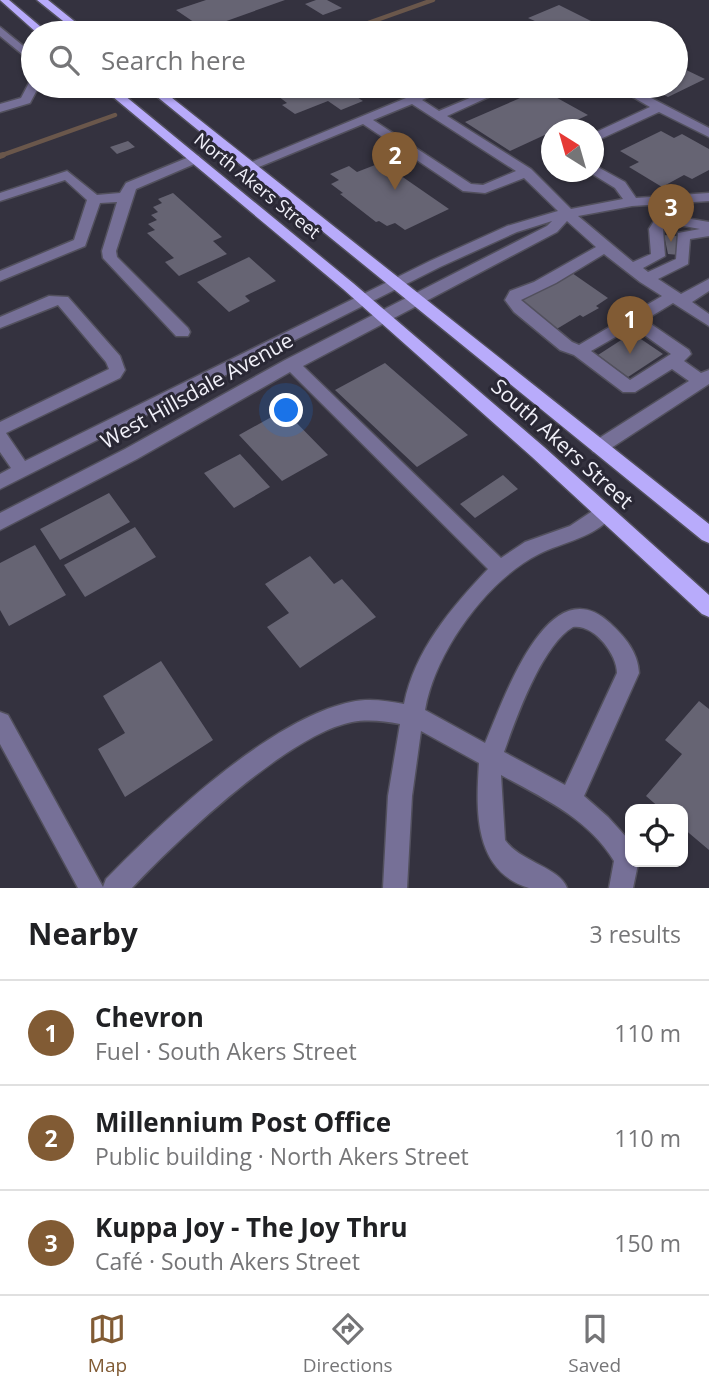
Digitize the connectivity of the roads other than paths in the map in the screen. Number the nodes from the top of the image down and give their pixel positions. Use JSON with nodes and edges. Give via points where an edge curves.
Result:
{"nodes":[{"id":1,"x":3,"y":0,"type":"edge"},
{"id":2,"x":42,"y":0,"type":"edge"},
{"id":3,"x":28,"y":21,"type":"edge"},
{"id":4,"x":69,"y":21,"type":"edge"},
{"id":5,"x":0,"y":30,"type":"edge"},
{"id":6,"x":5,"y":40,"type":"edge"},
{"id":7,"x":21,"y":51,"type":"edge"},
{"id":8,"x":27,"y":98,"type":"edge"},
{"id":9,"x":120,"y":98,"type":"edge"},
{"id":10,"x":165,"y":98,"type":"edge"},
{"id":11,"x":479,"y":98,"type":"edge"},
{"id":12,"x":642,"y":98,"type":"edge"},
{"id":13,"x":413,"y":99,"type":"joint"},
{"id":14,"x":659,"y":107,"type":"junction"},
{"id":15,"x":0,"y":108,"type":"edge"},
{"id":16,"x":439,"y":115,"type":"junction"},
{"id":17,"x":364,"y":119,"type":"junction"},
{"id":18,"x":604,"y":133,"type":"edge"},
{"id":19,"x":709,"y":133,"type":"edge"},
{"id":20,"x":194,"y":159,"type":"junction"},
{"id":21,"x":249,"y":166,"type":"junction"},
{"id":22,"x":526,"y":172,"type":"junction"},
{"id":23,"x":604,"y":176,"type":"edge"},
{"id":24,"x":0,"y":197,"type":"edge"},
{"id":25,"x":125,"y":197,"type":"junction"},
{"id":26,"x":94,"y":199,"type":"junction"},
{"id":27,"x":707,"y":201,"type":"edge"},
{"id":28,"x":632,"y":202,"type":"junction"},
{"id":29,"x":568,"y":213,"type":"junction"},
{"id":30,"x":709,"y":226,"type":"edge"},
{"id":31,"x":709,"y":234,"type":"edge"},
{"id":32,"x":606,"y":248,"type":"junction"},
{"id":33,"x":631,"y":268,"type":"junction"},
{"id":34,"x":0,"y":276,"type":"edge"},
{"id":35,"x":645,"y":279,"type":"junction"},
{"id":36,"x":397,"y":284,"type":"junction"},
{"id":37,"x":709,"y":284,"type":"edge"},
{"id":38,"x":417,"y":299,"type":"junction"},
{"id":39,"x":365,"y":300,"type":"junction"},
{"id":40,"x":676,"y":300,"type":"junction"},
{"id":41,"x":383,"y":316,"type":"junction"},
{"id":42,"x":634,"y":320,"type":"junction"},
{"id":43,"x":709,"y":321,"type":"edge"},
{"id":44,"x":0,"y":323,"type":"edge"},
{"id":45,"x":182,"y":332,"type":"dead end"},
{"id":46,"x":580,"y":351,"type":"junction"},
{"id":47,"x":672,"y":361,"type":"junction"},
{"id":48,"x":291,"y":364,"type":"junction"},
{"id":49,"x":705,"y":378,"type":"edge"},
{"id":50,"x":0,"y":429,"type":"edge"},
{"id":51,"x":3,"y":446,"type":"edge"},
{"id":52,"x":598,"y":446,"type":"junction"},
{"id":53,"x":22,"y":471,"type":"junction"},
{"id":54,"x":0,"y":482,"type":"edge"},
{"id":55,"x":604,"y":513,"type":"junction"},
{"id":56,"x":0,"y":522,"type":"edge"},
{"id":57,"x":709,"y":535,"type":"edge"},
{"id":58,"x":500,"y":569,"type":"junction"},
{"id":59,"x":709,"y":608,"type":"edge"},
{"id":60,"x":414,"y":716,"type":"junction"},
{"id":61,"x":0,"y":722,"type":"edge"},
{"id":62,"x":491,"y":757,"type":"junction"},
{"id":63,"x":570,"y":800,"type":"junction"},
{"id":64,"x":91,"y":888,"type":"edge"},
{"id":65,"x":115,"y":888,"type":"edge"},
{"id":66,"x":395,"y":888,"type":"edge"},
{"id":67,"x":555,"y":888,"type":"edge"},
{"id":68,"x":621,"y":888,"type":"edge"}],
"edges":[{"from":1,"to":3,"type":"main road"},
{"from":2,"to":4,"type":"main road"},
{"from":5,"to":6,"type":"street"},
{"from":6,"to":7,"type":"street"},
{"from":8,"to":15,"type":"street"},
{"from":9,"to":20,"type":"main road","name":"North Akers Street"},
{"from":10,"to":21,"type":"main road","name":"North Akers Street"},
{"from":11,"to":16,"type":"street"},
{"from":12,"to":14,"type":"street"},
{"from":13,"to":16,"type":"street"},
{"from":13,"to":17,"type":"street"},
{"from":14,"to":18,"type":"street"},
{"from":14,"to":19,"type":"street"},
{"from":16,"to":22,"type":"street"},
{"from":17,"to":21,"type":"street"},
{"from":17,"to":22,"type":"street","via":[[468,188],[485,189]]},
{"from":20,"to":25,"type":"street","via":[[131,186]]},
{"from":20,"to":39,"type":"main road","name":"North Akers Street"},
{"from":21,"to":36,"type":"main road","name":"North Akers Street"},
{"from":22,"to":29,"type":"street"},
{"from":23,"to":28,"type":"street","via":[[620,185]]},
{"from":24,"to":26,"type":"street","via":[[67,174]]},
{"from":25,"to":26,"type":"street"},
{"from":25,"to":45,"type":"street","via":[[110,258]]},
{"from":26,"to":34,"type":"street","via":[[80,243]]},
{"from":27,"to":28,"type":"street","name":"West Hillsdale Avenue"},
{"from":28,"to":29,"type":"street","name":"West Hillsdale Avenue"},
{"from":29,"to":32,"type":"street"},
{"from":29,"to":36,"type":"street","name":"West Hillsdale Avenue","via":[[512,229]]},
{"from":29,"to":38,"type":"street","name":"West Hillsdale Avenue","via":[[552,229]]},
{"from":30,"to":33,"type":"street","via":[[673,220],[659,224],[658,256]]},
{"from":31,"to":35,"type":"street","via":[[683,236],[683,261]]},
{"from":32,"to":33,"type":"street"},
{"from":32,"to":46,"type":"street","via":[[530,291],[515,294],[513,300],[566,346]]},
{"from":33,"to":35,"type":"street"},
{"from":35,"to":40,"type":"street"},
{"from":36,"to":38,"type":"main road","name":"South Akers Street"},
{"from":36,"to":39,"type":"street","name":"West Hillsdale Avenue"},
{"from":37,"to":40,"type":"street"},
{"from":38,"to":41,"type":"street","name":"West Hillsdale Avenue"},
{"from":38,"to":52,"type":"main road","name":"South Akers Street"},
{"from":39,"to":41,"type":"main road","name":"North Akers Street"},
{"from":39,"to":53,"type":"street","name":"West Hillsdale Avenue"},
{"from":40,"to":42,"type":"street"},
{"from":40,"to":43,"type":"street"},
{"from":41,"to":48,"type":"street","name":"West Hillsdale Avenue"},
{"from":41,"to":55,"type":"main road","name":"South Akers Street"},
{"from":42,"to":46,"type":"street"},
{"from":42,"to":47,"type":"street","via":[[683,354]]},
{"from":44,"to":50,"type":"street","via":[[54,300],[63,301],[107,350],[117,370]]},
{"from":46,"to":47,"type":"street","via":[[629,388]]},
{"from":47,"to":49,"type":"street"},
{"from":48,"to":56,"type":"street","name":"West Hillsdale Avenue"},
{"from":48,"to":58,"type":"street"},
{"from":49,"to":52,"type":"street"},
{"from":51,"to":53,"type":"street"},
{"from":52,"to":57,"type":"main road","name":"South Akers Street"},
{"from":53,"to":54,"type":"street","name":"West Hillsdale Avenue"},
{"from":55,"to":58,"type":"street"},
{"from":55,"to":59,"type":"main road","name":"South Akers Street"},
{"from":58,"to":60,"type":"street","via":[[435,649],[418,688]]},
{"from":60,"to":62,"type":"street"},
{"from":60,"to":65,"type":"street","via":[[377,710],[351,712],[310,727],[271,751],[164,836]]},
{"from":60,"to":66,"type":"street","via":[[400,796]]},
{"from":61,"to":64,"type":"street"},
{"from":62,"to":63,"type":"street"},
{"from":62,"to":63,"type":"street","via":[[543,643],[567,620],[590,618],[625,653],[628,673]]},
{"from":62,"to":67,"type":"street","via":[[494,844],[510,862]]},
{"from":63,"to":68,"type":"street","via":[[625,857],[627,872]]}]}
